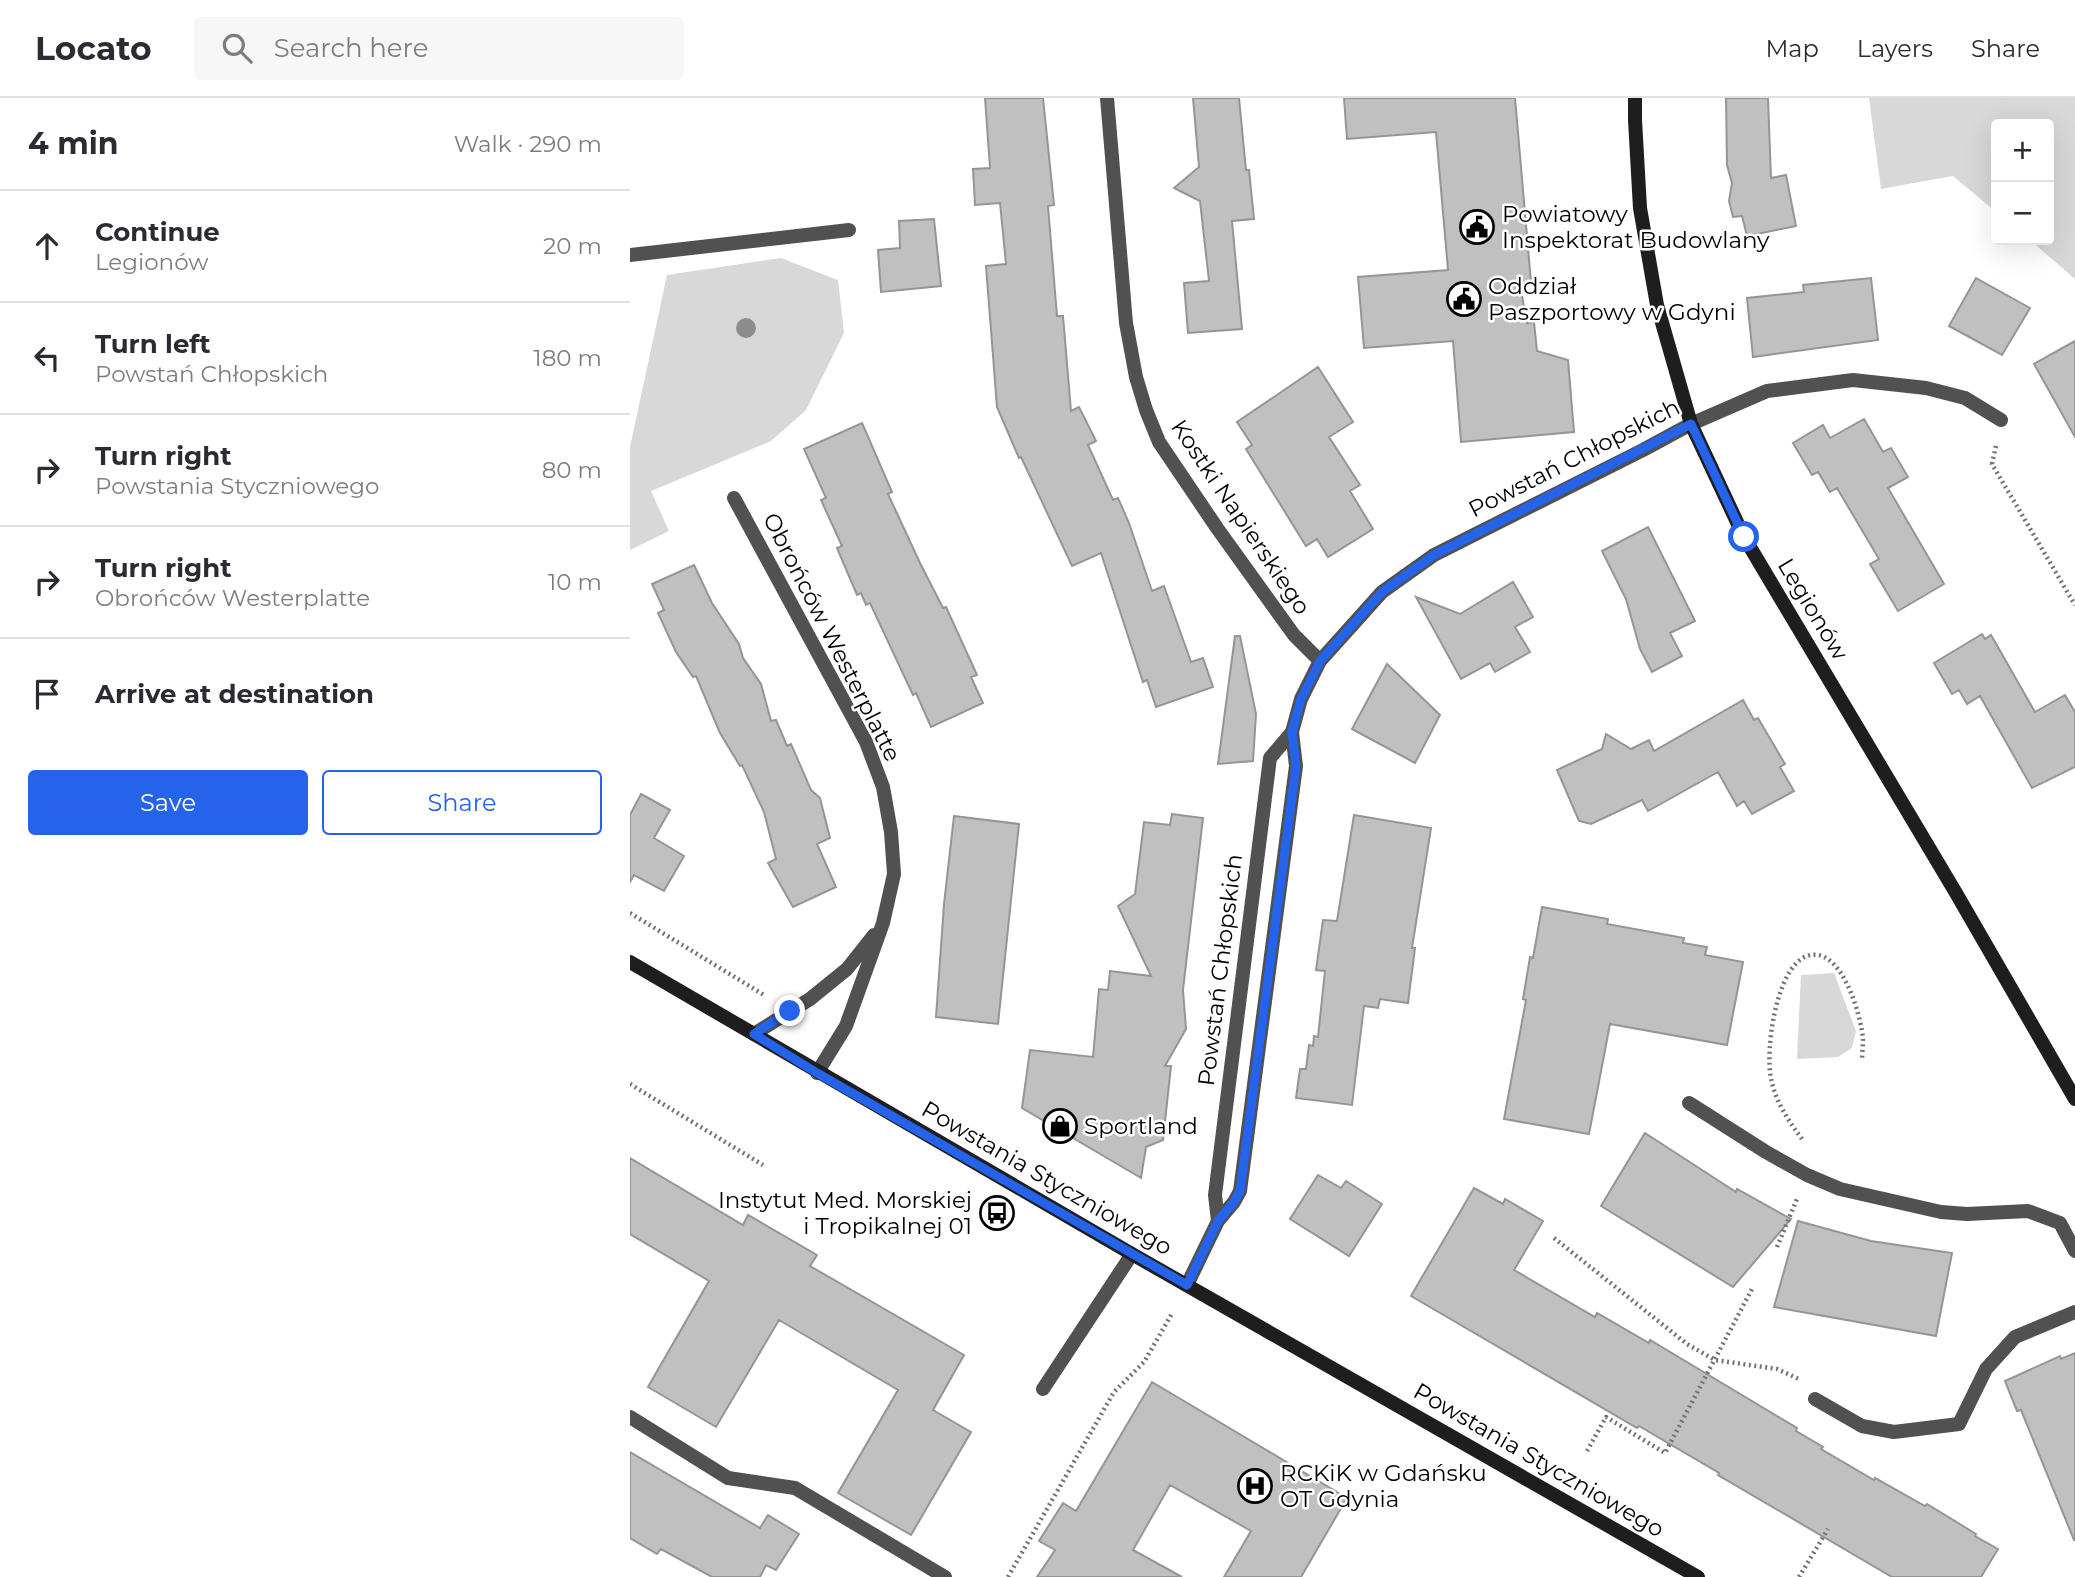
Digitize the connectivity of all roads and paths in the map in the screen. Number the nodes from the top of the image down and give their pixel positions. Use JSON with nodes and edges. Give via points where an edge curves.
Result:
{"nodes":[{"id":1,"x":1107,"y":98,"type":"edge"},
{"id":2,"x":1635,"y":98,"type":"edge"},
{"id":3,"x":849,"y":230,"type":"dead end"},
{"id":4,"x":630,"y":255,"type":"edge"},
{"id":5,"x":2001,"y":420,"type":"joint"},
{"id":6,"x":1691,"y":424,"type":"junction"},
{"id":7,"x":734,"y":498,"type":"dead end"},
{"id":8,"x":2075,"y":605,"type":"edge"},
{"id":9,"x":1320,"y":661,"type":"junction"},
{"id":10,"x":1292,"y":732,"type":"junction"},
{"id":11,"x":630,"y":913,"type":"edge"},
{"id":12,"x":883,"y":923,"type":"junction"},
{"id":13,"x":630,"y":962,"type":"edge"},
{"id":14,"x":790,"y":1011,"type":"junction"},
{"id":15,"x":754,"y":1034,"type":"junction"},
{"id":16,"x":1862,"y":1061,"type":"dead end"},
{"id":17,"x":817,"y":1073,"type":"junction"},
{"id":18,"x":630,"y":1084,"type":"edge"},
{"id":19,"x":2075,"y":1099,"type":"edge"},
{"id":20,"x":1689,"y":1102,"type":"dead end"},
{"id":21,"x":1807,"y":1146,"type":"dead end"},
{"id":22,"x":763,"y":1166,"type":"dead end"},
{"id":23,"x":1807,"y":1175,"type":"junction"},
{"id":24,"x":1218,"y":1221,"type":"junction"},
{"id":25,"x":1554,"y":1238,"type":"dead end"},
{"id":26,"x":1777,"y":1247,"type":"dead end"},
{"id":27,"x":2075,"y":1251,"type":"edge"},
{"id":28,"x":1132,"y":1254,"type":"junction"},
{"id":29,"x":1187,"y":1285,"type":"junction"},
{"id":30,"x":1752,"y":1289,"type":"dead end"},
{"id":31,"x":1173,"y":1312,"type":"dead end"},
{"id":32,"x":2075,"y":1312,"type":"edge"},
{"id":33,"x":1715,"y":1360,"type":"junction"},
{"id":34,"x":1043,"y":1390,"type":"dead end"},
{"id":35,"x":1815,"y":1399,"type":"joint"},
{"id":36,"x":630,"y":1417,"type":"edge"},
{"id":37,"x":1587,"y":1451,"type":"dead end"},
{"id":38,"x":1828,"y":1529,"type":"dead end"},
{"id":39,"x":1693,"y":1576,"type":"edge"},
{"id":40,"x":945,"y":1577,"type":"edge"},
{"id":41,"x":1008,"y":1577,"type":"edge"},
{"id":42,"x":1799,"y":1577,"type":"edge"}],
"edges":[{"from":1,"to":9,"type":"street","name":"Kostki Napierskiego","via":[[1126,323],[1146,410],[1159,442],[1217,528],[1294,635]]},
{"from":2,"to":6,"type":"street","name":"Legionów","via":[[1640,208],[1654,293]]},
{"from":3,"to":4,"type":"street"},
{"from":5,"to":6,"type":"street","name":"Powstań Chłopskich","via":[[1965,398],[1926,388],[1853,380],[1768,391]]},
{"from":5,"to":8,"type":"path","via":[[1992,464]]},
{"from":6,"to":9,"type":"street","name":"Powstań Chłopskich","via":[[1434,555],[1382,592]]},
{"from":6,"to":19,"type":"street","name":"Legionów","via":[[1744,537]]},
{"from":7,"to":12,"type":"street","name":"Obrońców Westerplatte","via":[[866,742],[883,787],[894,874]]},
{"from":9,"to":10,"type":"street","name":"Powstań Chłopskich","via":[[1301,699]]},
{"from":10,"to":24,"type":"street","name":"Powstań Chłopskich","via":[[1296,766],[1240,1191]]},
{"from":10,"to":24,"type":"street","name":"Powstań Chłopskich","via":[[1270,758],[1214,1195]]},
{"from":11,"to":14,"type":"path"},
{"from":12,"to":14,"type":"street","name":"Obrońców Westerplatte","via":[[847,969]]},
{"from":12,"to":17,"type":"street","name":"Obrońców Westerplatte","via":[[846,1026]]},
{"from":13,"to":15,"type":"street","name":"Powstania Styczniowego"},
{"from":14,"to":15,"type":"street","name":"Obrońców Westerplatte"},
{"from":15,"to":17,"type":"street","name":"Powstania Styczniowego"},
{"from":16,"to":21,"type":"path","via":[[1856,1006],[1838,967],[1827,957],[1805,957],[1789,971],[1775,1013],[1768,1058],[1777,1098]]},
{"from":17,"to":28,"type":"street","name":"Powstania Styczniowego"},
{"from":18,"to":22,"type":"path"},
{"from":20,"to":23,"type":"street"},
{"from":23,"to":26,"type":"path"},
{"from":23,"to":27,"type":"street","via":[[1840,1189],[1941,1212],[2028,1211],[2060,1223]]},
{"from":24,"to":29,"type":"street","name":"Powstań Chłopskich"},
{"from":25,"to":33,"type":"path","via":[[1687,1344]]},
{"from":28,"to":29,"type":"street","name":"Powstania Styczniowego"},
{"from":28,"to":34,"type":"street"},
{"from":29,"to":39,"type":"street","name":"Powstania Styczniowego"},
{"from":30,"to":33,"type":"path"},
{"from":31,"to":41,"type":"path","via":[[1144,1362],[1115,1392]]},
{"from":32,"to":35,"type":"street","via":[[2015,1337],[1986,1369],[1959,1424],[1894,1432],[1862,1426]]},
{"from":33,"to":35,"type":"path","via":[[1777,1369],[1802,1381]]},
{"from":33,"to":37,"type":"path","via":[[1665,1453],[1606,1417]]},
{"from":36,"to":40,"type":"street","via":[[728,1478],[794,1488]]},
{"from":38,"to":42,"type":"path"}]}
